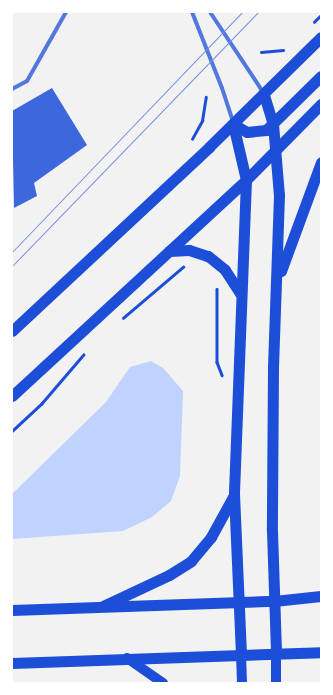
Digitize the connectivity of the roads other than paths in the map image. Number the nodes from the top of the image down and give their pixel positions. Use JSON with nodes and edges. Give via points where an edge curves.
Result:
{"nodes":[{"id":1,"x":66,"y":12,"type":"edge"},
{"id":2,"x":192,"y":12,"type":"edge"},
{"id":3,"x":210,"y":12,"type":"edge"},
{"id":4,"x":321,"y":37,"type":"edge"},
{"id":5,"x":321,"y":76,"type":"edge"},
{"id":6,"x":12,"y":89,"type":"edge"},
{"id":7,"x":264,"y":94,"type":"junction"},
{"id":8,"x":321,"y":104,"type":"edge"},
{"id":9,"x":233,"y":124,"type":"junction"},
{"id":10,"x":273,"y":124,"type":"junction"},
{"id":11,"x":275,"y":151,"type":"junction"},
{"id":12,"x":321,"y":162,"type":"edge"},
{"id":13,"x":246,"y":180,"type":"junction"},
{"id":14,"x":169,"y":251,"type":"junction"},
{"id":15,"x":278,"y":280,"type":"junction"},
{"id":16,"x":240,"y":293,"type":"junction"},
{"id":17,"x":12,"y":331,"type":"edge"},
{"id":18,"x":12,"y":396,"type":"edge"},
{"id":19,"x":234,"y":494,"type":"junction"},
{"id":20,"x":321,"y":596,"type":"edge"},
{"id":21,"x":274,"y":601,"type":"junction"},
{"id":22,"x":239,"y":602,"type":"junction"},
{"id":23,"x":96,"y":609,"type":"junction"},
{"id":24,"x":12,"y":610,"type":"edge"},
{"id":25,"x":321,"y":652,"type":"edge"},
{"id":26,"x":276,"y":653,"type":"junction"},
{"id":27,"x":241,"y":654,"type":"junction"},
{"id":28,"x":127,"y":658,"type":"junction"},
{"id":29,"x":12,"y":664,"type":"edge"},
{"id":30,"x":163,"y":683,"type":"edge"},
{"id":31,"x":242,"y":683,"type":"edge"},
{"id":32,"x":276,"y":683,"type":"edge"}],
"edges":[{"from":1,"to":6,"type":"street","via":[[27,81]]},
{"from":2,"to":9,"type":"street","via":[[222,88]]},
{"from":3,"to":7,"type":"street"},
{"from":4,"to":7,"type":"highway"},
{"from":5,"to":10,"type":"highway"},
{"from":7,"to":9,"type":"highway"},
{"from":7,"to":10,"type":"highway"},
{"from":8,"to":11,"type":"highway"},
{"from":9,"to":10,"type":"highway","via":[[253,133],[266,130]]},
{"from":9,"to":13,"type":"highway"},
{"from":9,"to":17,"type":"highway"},
{"from":10,"to":11,"type":"highway"},
{"from":11,"to":13,"type":"highway"},
{"from":11,"to":15,"type":"highway","via":[[279,195]]},
{"from":12,"to":15,"type":"highway"},
{"from":13,"to":14,"type":"highway"},
{"from":13,"to":16,"type":"highway"},
{"from":14,"to":16,"type":"highway","via":[[189,250],[208,256],[225,270]]},
{"from":14,"to":18,"type":"highway"},
{"from":15,"to":21,"type":"highway","via":[[273,376]]},
{"from":16,"to":19,"type":"highway"},
{"from":19,"to":22,"type":"highway"},
{"from":19,"to":23,"type":"highway","via":[[211,537],[191,561],[169,575]]},
{"from":20,"to":21,"type":"highway"},
{"from":21,"to":22,"type":"highway"},
{"from":21,"to":26,"type":"highway"},
{"from":22,"to":23,"type":"highway"},
{"from":22,"to":27,"type":"highway"},
{"from":23,"to":24,"type":"highway"},
{"from":25,"to":26,"type":"highway"},
{"from":26,"to":27,"type":"highway"},
{"from":26,"to":32,"type":"main road"},
{"from":27,"to":28,"type":"highway"},
{"from":27,"to":31,"type":"main road"},
{"from":28,"to":29,"type":"highway"},
{"from":28,"to":30,"type":"main road"}]}
